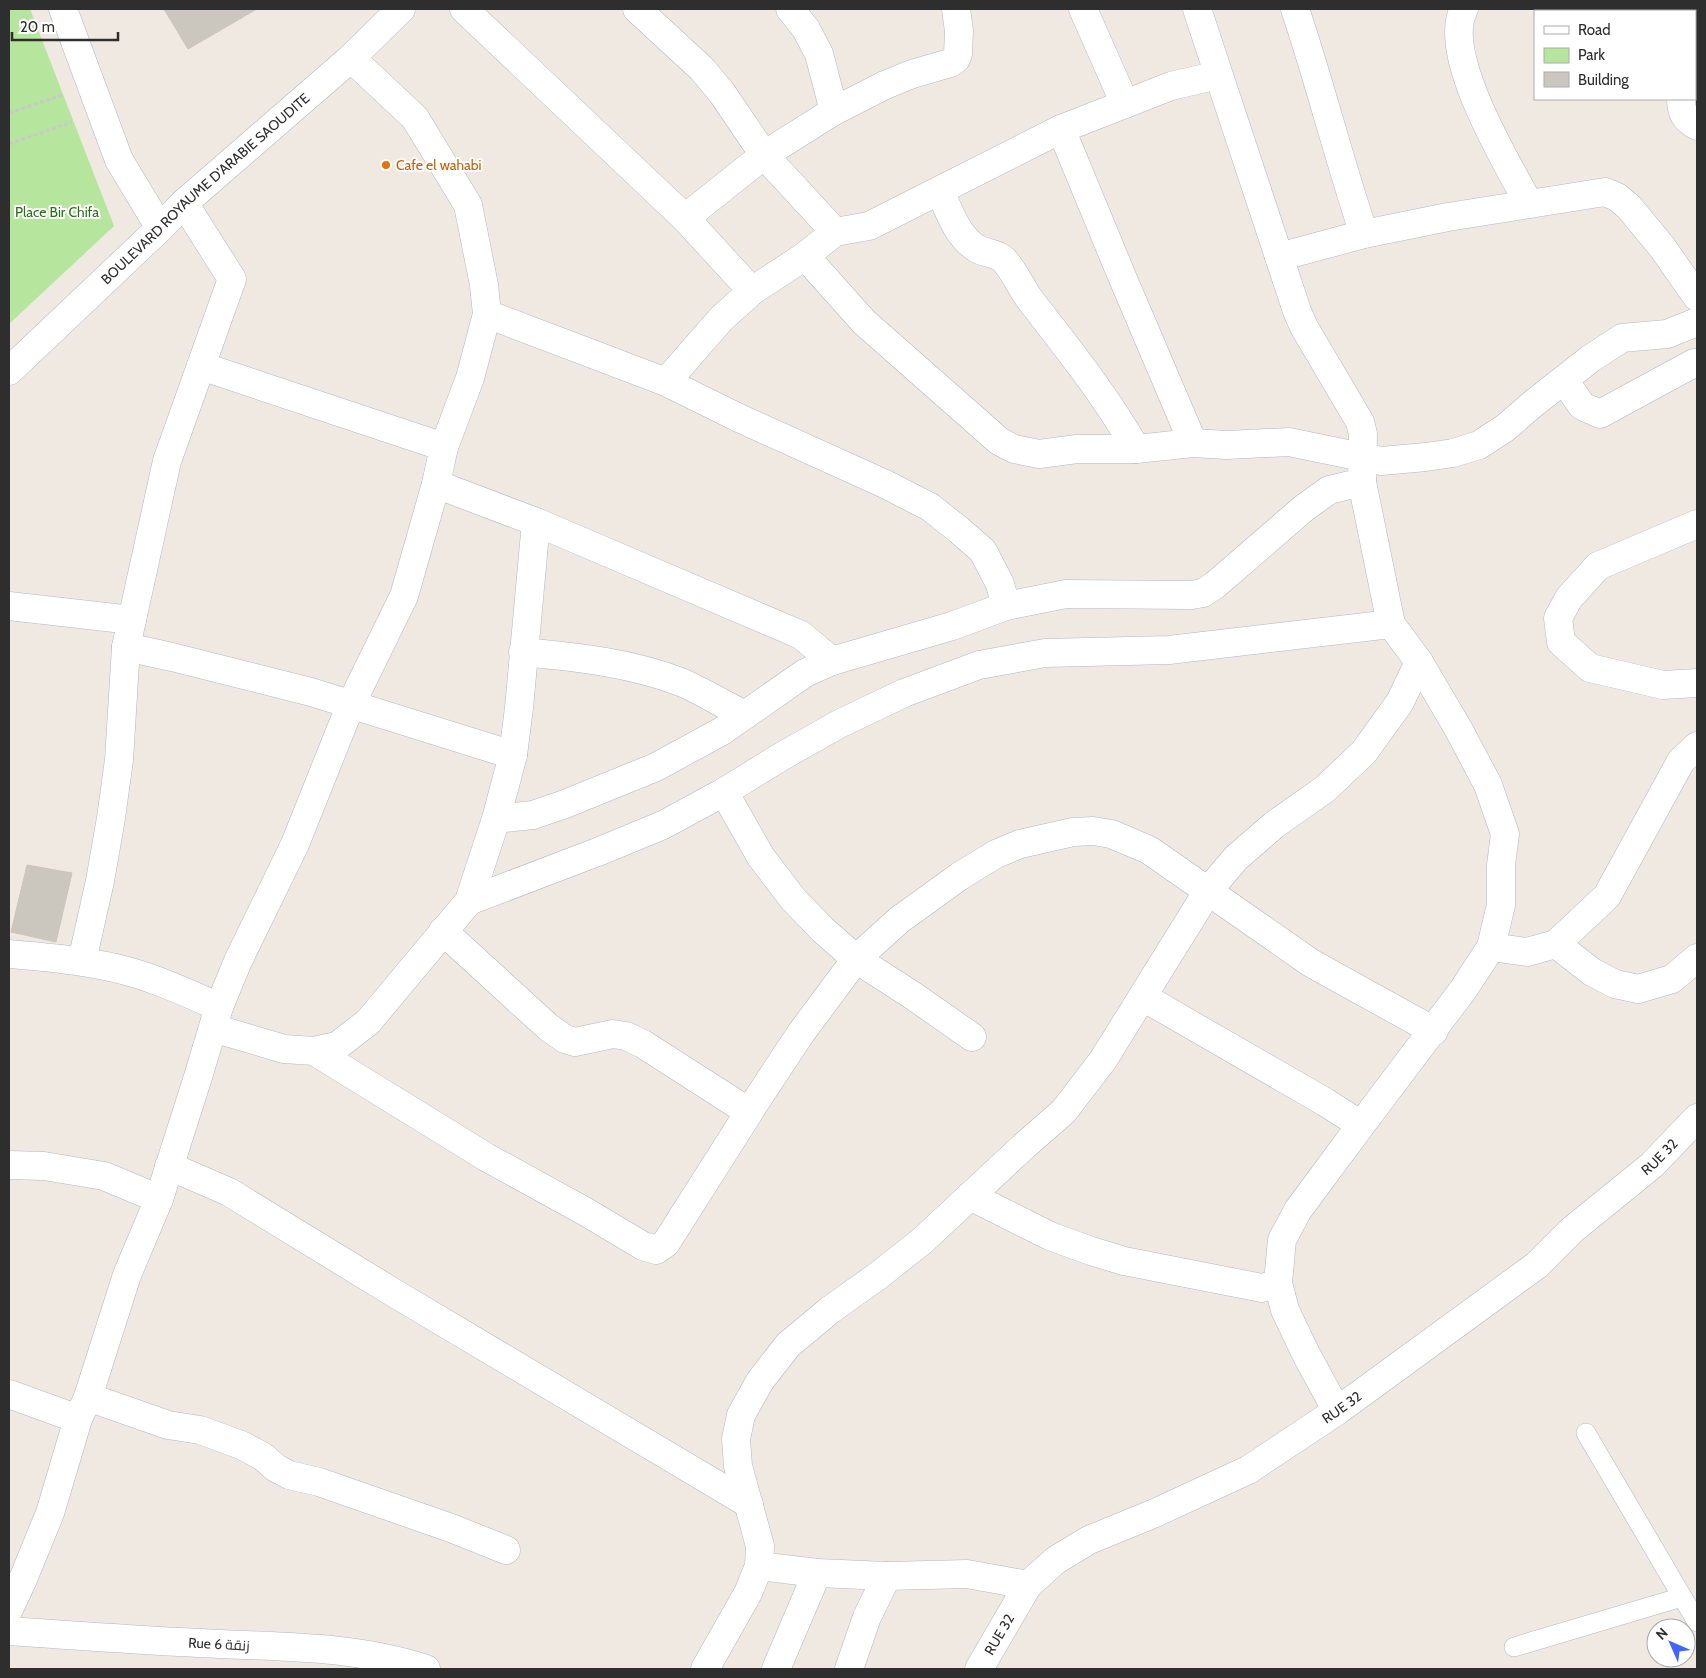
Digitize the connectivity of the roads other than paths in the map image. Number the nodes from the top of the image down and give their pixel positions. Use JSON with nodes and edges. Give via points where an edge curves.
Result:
{"nodes":[{"id":1,"x":63,"y":9,"type":"edge"},
{"id":2,"x":401,"y":9,"type":"edge"},
{"id":3,"x":464,"y":9,"type":"edge"},
{"id":4,"x":637,"y":9,"type":"edge"},
{"id":5,"x":790,"y":9,"type":"edge"},
{"id":6,"x":956,"y":9,"type":"edge"},
{"id":7,"x":1082,"y":9,"type":"edge"},
{"id":8,"x":1197,"y":9,"type":"edge"},
{"id":9,"x":1295,"y":9,"type":"edge"},
{"id":10,"x":1464,"y":9,"type":"edge"},
{"id":11,"x":350,"y":58,"type":"junction"},
{"id":12,"x":1218,"y":75,"type":"junction"},
{"id":13,"x":1681,"y":100,"type":"edge"},
{"id":14,"x":1125,"y":104,"type":"junction"},
{"id":15,"x":834,"y":111,"type":"junction"},
{"id":16,"x":1697,"y":126,"type":"edge"},
{"id":17,"x":1061,"y":129,"type":"junction"},
{"id":18,"x":764,"y":155,"type":"junction"},
{"id":19,"x":940,"y":192,"type":"junction"},
{"id":20,"x":184,"y":203,"type":"junction"},
{"id":21,"x":1528,"y":204,"type":"junction"},
{"id":22,"x":685,"y":218,"type":"junction"},
{"id":23,"x":160,"y":228,"type":"junction"},
{"id":24,"x":835,"y":232,"type":"junction"},
{"id":25,"x":1364,"y":234,"type":"junction"},
{"id":26,"x":805,"y":256,"type":"junction"},
{"id":27,"x":1279,"y":257,"type":"junction"},
{"id":28,"x":752,"y":291,"type":"junction"},
{"id":29,"x":1697,"y":297,"type":"edge"},
{"id":30,"x":487,"y":314,"type":"junction"},
{"id":31,"x":1697,"y":322,"type":"edge"},
{"id":32,"x":1697,"y":364,"type":"edge"},
{"id":33,"x":201,"y":366,"type":"junction"},
{"id":34,"x":9,"y":371,"type":"edge"},
{"id":35,"x":1564,"y":380,"type":"junction"},
{"id":36,"x":666,"y":382,"type":"junction"},
{"id":37,"x":1194,"y":443,"type":"junction"},
{"id":38,"x":444,"y":447,"type":"junction"},
{"id":39,"x":1136,"y":449,"type":"junction"},
{"id":40,"x":1362,"y":470,"type":"junction"},
{"id":41,"x":436,"y":484,"type":"junction"},
{"id":42,"x":536,"y":522,"type":"junction"},
{"id":43,"x":1697,"y":524,"type":"edge"},
{"id":44,"x":9,"y":606,"type":"edge"},
{"id":45,"x":1006,"y":606,"type":"junction"},
{"id":46,"x":132,"y":620,"type":"junction"},
{"id":47,"x":1392,"y":624,"type":"junction"},
{"id":48,"x":126,"y":647,"type":"junction"},
{"id":49,"x":523,"y":652,"type":"junction"},
{"id":50,"x":832,"y":662,"type":"junction"},
{"id":51,"x":1419,"y":662,"type":"junction"},
{"id":52,"x":1697,"y":683,"type":"edge"},
{"id":53,"x":351,"y":704,"type":"junction"},
{"id":54,"x":745,"y":714,"type":"junction"},
{"id":55,"x":1697,"y":746,"type":"edge"},
{"id":56,"x":513,"y":756,"type":"junction"},
{"id":57,"x":724,"y":792,"type":"junction"},
{"id":58,"x":496,"y":820,"type":"junction"},
{"id":59,"x":1208,"y":891,"type":"junction"},
{"id":60,"x":469,"y":901,"type":"junction"},
{"id":61,"x":443,"y":931,"type":"junction"},
{"id":62,"x":1556,"y":944,"type":"junction"},
{"id":63,"x":1491,"y":947,"type":"junction"},
{"id":64,"x":9,"y":954,"type":"edge"},
{"id":65,"x":1697,"y":958,"type":"edge"},
{"id":66,"x":856,"y":959,"type":"junction"},
{"id":67,"x":82,"y":961,"type":"junction"},
{"id":68,"x":1143,"y":997,"type":"junction"},
{"id":69,"x":216,"y":1017,"type":"junction"},
{"id":70,"x":1434,"y":1031,"type":"junction"},
{"id":71,"x":972,"y":1037,"type":"dead end"},
{"id":72,"x":314,"y":1051,"type":"junction"},
{"id":73,"x":749,"y":1112,"type":"junction"},
{"id":74,"x":1697,"y":1118,"type":"edge"},
{"id":75,"x":1361,"y":1125,"type":"junction"},
{"id":76,"x":9,"y":1165,"type":"edge"},
{"id":77,"x":169,"y":1166,"type":"junction"},
{"id":78,"x":970,"y":1196,"type":"junction"},
{"id":79,"x":158,"y":1199,"type":"junction"},
{"id":80,"x":1278,"y":1283,"type":"junction"},
{"id":81,"x":9,"y":1394,"type":"edge"},
{"id":82,"x":83,"y":1408,"type":"junction"},
{"id":83,"x":1337,"y":1412,"type":"junction"},
{"id":84,"x":1586,"y":1433,"type":"dead end"},
{"id":85,"x":749,"y":1504,"type":"junction"},
{"id":86,"x":506,"y":1550,"type":"dead end"},
{"id":87,"x":758,"y":1566,"type":"junction"},
{"id":88,"x":817,"y":1573,"type":"junction"},
{"id":89,"x":887,"y":1576,"type":"junction"},
{"id":90,"x":1028,"y":1585,"type":"junction"},
{"id":91,"x":1682,"y":1597,"type":"junction"},
{"id":92,"x":9,"y":1609,"type":"edge"},
{"id":93,"x":1697,"y":1622,"type":"edge"},
{"id":94,"x":9,"y":1631,"type":"edge"},
{"id":95,"x":1514,"y":1647,"type":"dead end"},
{"id":96,"x":426,"y":1669,"type":"edge"},
{"id":97,"x":705,"y":1669,"type":"edge"},
{"id":98,"x":776,"y":1669,"type":"edge"},
{"id":99,"x":849,"y":1669,"type":"edge"},
{"id":100,"x":980,"y":1669,"type":"edge"}],
"edges":[{"from":1,"to":23,"type":"street","via":[[119,160]]},
{"from":2,"to":11,"type":"street","name":"BOULEVARD ROYAUME D'ARABIE SAOUDITE"},
{"from":3,"to":22,"type":"street"},
{"from":4,"to":18,"type":"street","via":[[702,69]]},
{"from":5,"to":15,"type":"street","via":[[806,29],[819,54]]},
{"from":6,"to":15,"type":"street","via":[[959,32],[956,59],[885,85]]},
{"from":7,"to":14,"type":"street"},
{"from":8,"to":12,"type":"street"},
{"from":9,"to":25,"type":"street"},
{"from":10,"to":21,"type":"street","via":[[1459,27],[1461,49],[1471,86],[1484,119]]},
{"from":11,"to":20,"type":"street","name":"BOULEVARD ROYAUME D'ARABIE SAOUDITE"},
{"from":11,"to":30,"type":"street","via":[[415,118],[468,205]]},
{"from":12,"to":14,"type":"street","via":[[1171,86]]},
{"from":12,"to":27,"type":"street"},
{"from":13,"to":16,"type":"street","via":[[1683,115]]},
{"from":14,"to":17,"type":"street"},
{"from":15,"to":18,"type":"street"},
{"from":17,"to":19,"type":"street"},
{"from":17,"to":37,"type":"street"},
{"from":18,"to":22,"type":"street"},
{"from":18,"to":24,"type":"street"},
{"from":19,"to":24,"type":"street","via":[[869,226]]},
{"from":19,"to":39,"type":"street","via":[[965,238],[978,250],[997,255],[1007,264],[1095,385]]},
{"from":20,"to":23,"type":"street","name":"BOULEVARD ROYAUME D'ARABIE SAOUDITE"},
{"from":20,"to":33,"type":"street","via":[[232,279]]},
{"from":21,"to":25,"type":"street"},
{"from":21,"to":29,"type":"street","via":[[1605,192],[1617,197],[1662,247]]},
{"from":22,"to":28,"type":"street"},
{"from":23,"to":34,"type":"street","name":"BOULEVARD ROYAUME D'ARABIE SAOUDITE"},
{"from":24,"to":26,"type":"street"},
{"from":25,"to":27,"type":"street"},
{"from":26,"to":28,"type":"street"},
{"from":26,"to":39,"type":"street","via":[[864,322],[999,441],[1014,449],[1039,454],[1077,449]]},
{"from":27,"to":40,"type":"street","via":[[1304,327],[1360,422]]},
{"from":28,"to":36,"type":"street","via":[[721,319]]},
{"from":30,"to":36,"type":"street"},
{"from":30,"to":38,"type":"street","via":[[470,378]]},
{"from":31,"to":35,"type":"street","via":[[1667,334],[1622,338]]},
{"from":32,"to":35,"type":"street","via":[[1600,414],[1582,406]]},
{"from":33,"to":38,"type":"street"},
{"from":33,"to":46,"type":"street","via":[[167,461]]},
{"from":35,"to":40,"type":"street","via":[[1506,428],[1479,445],[1453,453],[1381,461]]},
{"from":36,"to":45,"type":"street","via":[[930,507],[983,551],[1000,584]]},
{"from":37,"to":39,"type":"street"},
{"from":37,"to":40,"type":"street","via":[[1288,442]]},
{"from":38,"to":41,"type":"street"},
{"from":40,"to":45,"type":"street","via":[[1304,508],[1203,592],[1144,596],[1066,594]]},
{"from":40,"to":47,"type":"street"},
{"from":41,"to":42,"type":"street"},
{"from":41,"to":53,"type":"street","via":[[404,596]]},
{"from":42,"to":49,"type":"street"},
{"from":42,"to":50,"type":"street","via":[[801,635]]},
{"from":43,"to":52,"type":"street","via":[[1598,566],[1569,598],[1558,618],[1561,642],[1590,668],[1663,685]]},
{"from":44,"to":46,"type":"street"},
{"from":45,"to":50,"type":"street"},
{"from":46,"to":48,"type":"street"},
{"from":47,"to":51,"type":"street"},
{"from":47,"to":57,"type":"street","via":[[1170,650],[1045,653],[979,665],[904,693],[839,724]]},
{"from":48,"to":53,"type":"street"},
{"from":48,"to":67,"type":"street","via":[[112,818]]},
{"from":49,"to":54,"type":"street","via":[[566,656],[655,673]]},
{"from":49,"to":56,"type":"street"},
{"from":50,"to":54,"type":"street","via":[[805,673]]},
{"from":51,"to":59,"type":"street","via":[[1400,702],[1364,752],[1325,789],[1236,858]]},
{"from":51,"to":63,"type":"street","via":[[1488,785],[1505,834],[1501,905]]},
{"from":53,"to":56,"type":"street"},
{"from":53,"to":69,"type":"street","via":[[295,844],[238,961]]},
{"from":54,"to":58,"type":"street","via":[[722,731],[656,767],[533,815]]},
{"from":55,"to":62,"type":"street","via":[[1682,761],[1607,896]]},
{"from":56,"to":58,"type":"street"},
{"from":57,"to":60,"type":"street","via":[[654,828]]},
{"from":57,"to":66,"type":"street","via":[[761,857],[792,899]]},
{"from":58,"to":60,"type":"street"},
{"from":59,"to":66,"type":"street","via":[[1149,850],[1128,840],[1094,831],[1073,832],[1020,844],[996,854],[899,920]]},
{"from":59,"to":68,"type":"street"},
{"from":59,"to":70,"type":"street","via":[[1311,963]]},
{"from":60,"to":61,"type":"street"},
{"from":61,"to":72,"type":"street","via":[[368,1022],[337,1046]]},
{"from":61,"to":73,"type":"street","via":[[565,1039],[575,1042],[613,1034],[626,1036]]},
{"from":62,"to":63,"type":"street","via":[[1527,952]]},
{"from":62,"to":65,"type":"street","via":[[1592,972],[1615,984],[1638,989],[1672,979]]},
{"from":63,"to":70,"type":"street"},
{"from":64,"to":67,"type":"street"},
{"from":66,"to":71,"type":"street"},
{"from":66,"to":73,"type":"street","via":[[801,1033]]},
{"from":67,"to":69,"type":"street","via":[[156,980]]},
{"from":68,"to":75,"type":"street"},
{"from":68,"to":78,"type":"street","via":[[1103,1060],[1064,1110]]},
{"from":69,"to":72,"type":"street","via":[[284,1049]]},
{"from":69,"to":77,"type":"street"},
{"from":70,"to":75,"type":"street"},
{"from":72,"to":73,"type":"street","via":[[486,1157],[643,1246],[656,1250],[666,1243]]},
{"from":74,"to":83,"type":"street","name":"RUE 32","via":[[1652,1165],[1572,1230],[1537,1265]]},
{"from":75,"to":80,"type":"street","via":[[1298,1210],[1282,1240]]},
{"from":76,"to":79,"type":"street","via":[[44,1166],[104,1176]]},
{"from":77,"to":79,"type":"street"},
{"from":77,"to":85,"type":"street","via":[[229,1192]]},
{"from":78,"to":80,"type":"street","via":[[1050,1236],[1124,1261],[1262,1288]]},
{"from":78,"to":85,"type":"street","via":[[922,1241],[788,1345],[760,1381],[741,1415],[736,1439],[738,1466]]},
{"from":79,"to":82,"type":"street","via":[[127,1275]]},
{"from":80,"to":83,"type":"street","via":[[1306,1354]]},
{"from":81,"to":82,"type":"street"},
{"from":82,"to":86,"type":"street","via":[[200,1430],[241,1445],[289,1475],[319,1482]]},
{"from":82,"to":92,"type":"street","via":[[50,1512]]},
{"from":83,"to":90,"type":"street","name":"RUE 32","via":[[1248,1470],[1089,1540],[1056,1560]]},
{"from":84,"to":91,"type":"lane"},
{"from":85,"to":87,"type":"street","via":[[760,1546]]},
{"from":87,"to":88,"type":"street"},
{"from":87,"to":97,"type":"street","via":[[748,1593]]},
{"from":88,"to":89,"type":"street"},
{"from":88,"to":98,"type":"street"},
{"from":89,"to":90,"type":"street","via":[[966,1574]]},
{"from":89,"to":99,"type":"street","via":[[867,1617]]},
{"from":90,"to":100,"type":"street","name":"RUE 32"},
{"from":91,"to":93,"type":"lane"},
{"from":91,"to":95,"type":"lane"},
{"from":94,"to":96,"type":"street","name":"Rue 6 زنقة","via":[[328,1649]]}]}
